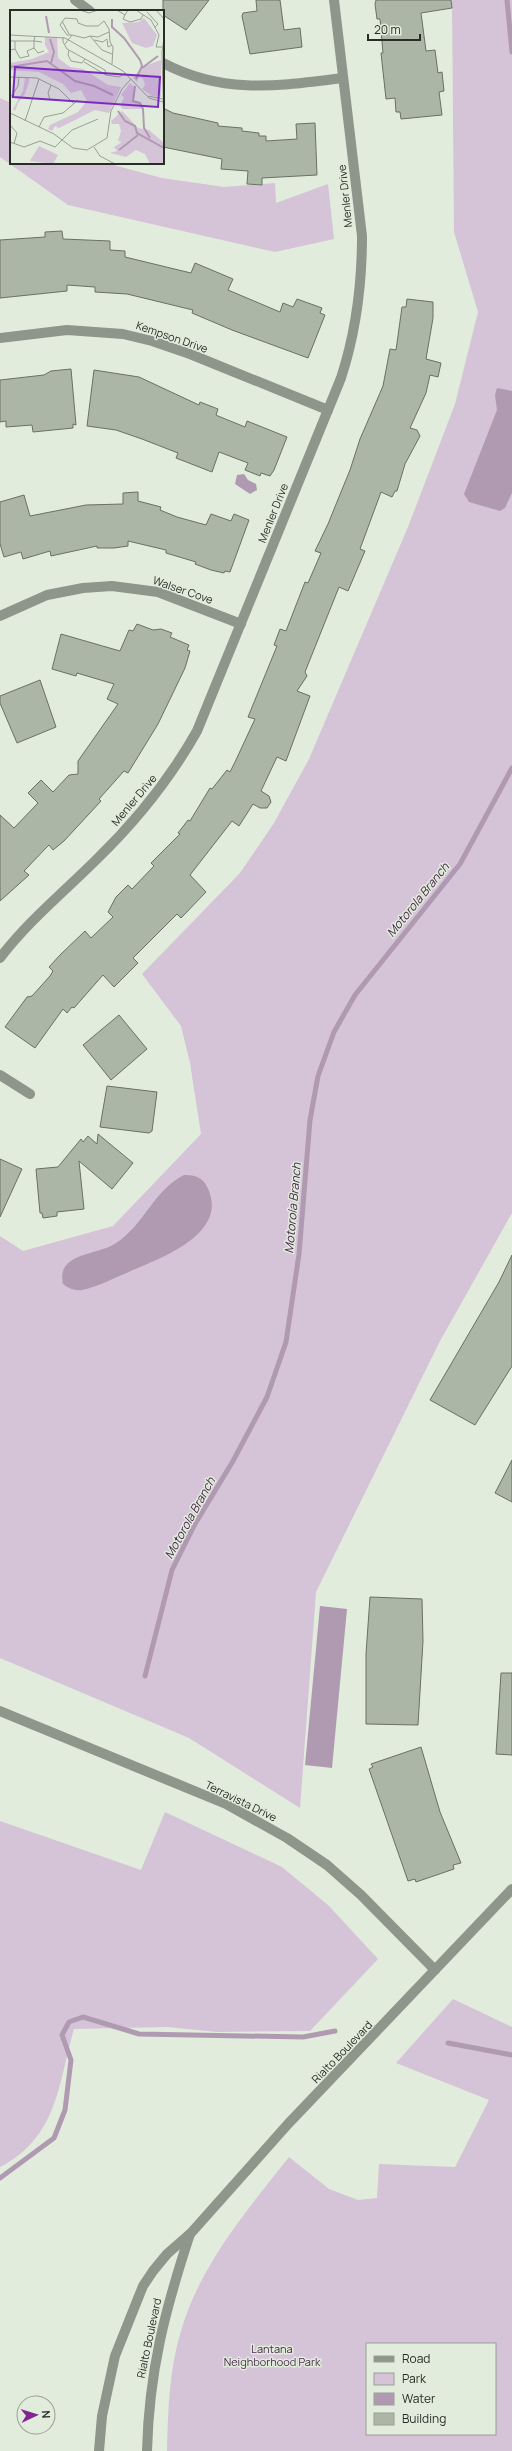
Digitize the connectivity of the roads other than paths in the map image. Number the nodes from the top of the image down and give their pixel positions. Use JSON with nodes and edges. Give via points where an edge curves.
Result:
{"nodes":[{"id":1,"x":75,"y":0,"type":"edge"},
{"id":2,"x":334,"y":0,"type":"edge"},
{"id":3,"x":89,"y":10,"type":"edge"},
{"id":4,"x":164,"y":63,"type":"edge"},
{"id":5,"x":343,"y":78,"type":"junction"},
{"id":6,"x":0,"y":338,"type":"edge"},
{"id":7,"x":328,"y":410,"type":"junction"},
{"id":8,"x":0,"y":616,"type":"edge"},
{"id":9,"x":241,"y":624,"type":"junction"},
{"id":10,"x":0,"y":958,"type":"edge"},
{"id":11,"x":0,"y":1075,"type":"edge"},
{"id":12,"x":30,"y":1094,"type":"dead end"},
{"id":13,"x":0,"y":1711,"type":"edge"},
{"id":14,"x":512,"y":1889,"type":"edge"},
{"id":15,"x":435,"y":1970,"type":"junction"},
{"id":16,"x":191,"y":2233,"type":"junction"},
{"id":17,"x":99,"y":2451,"type":"edge"},
{"id":18,"x":147,"y":2451,"type":"edge"}],
"edges":[{"from":1,"to":3,"type":"street"},
{"from":2,"to":5,"type":"street","name":"Menler Drive"},
{"from":4,"to":5,"type":"street","via":[[206,81],[242,87]]},
{"from":5,"to":7,"type":"street","name":"Menler Drive","via":[[359,205],[362,262],[346,362]]},
{"from":6,"to":7,"type":"street","name":"Kempson Drive","via":[[67,330],[123,334],[190,354]]},
{"from":7,"to":9,"type":"street","name":"Menler Drive"},
{"from":8,"to":9,"type":"street","name":"Walser Cove","via":[[47,595],[112,586],[158,592]]},
{"from":9,"to":10,"type":"street","name":"Menler Drive","via":[[197,731],[181,761],[130,825],[20,934]]},
{"from":11,"to":12,"type":"street"},
{"from":13,"to":15,"type":"street","name":"Terravista Drive","via":[[226,1804],[287,1838],[327,1865],[388,1920]]},
{"from":14,"to":15,"type":"street","name":"Rialto Boulevard"},
{"from":15,"to":16,"type":"street","name":"Rialto Boulevard","via":[[288,2124]]},
{"from":16,"to":17,"type":"street","name":"Rialto Boulevard","via":[[167,2254],[153,2271],[133,2308],[120,2341],[108,2384]]},
{"from":16,"to":18,"type":"street","name":"Rialto Boulevard","via":[[158,2344],[151,2381]]}]}
